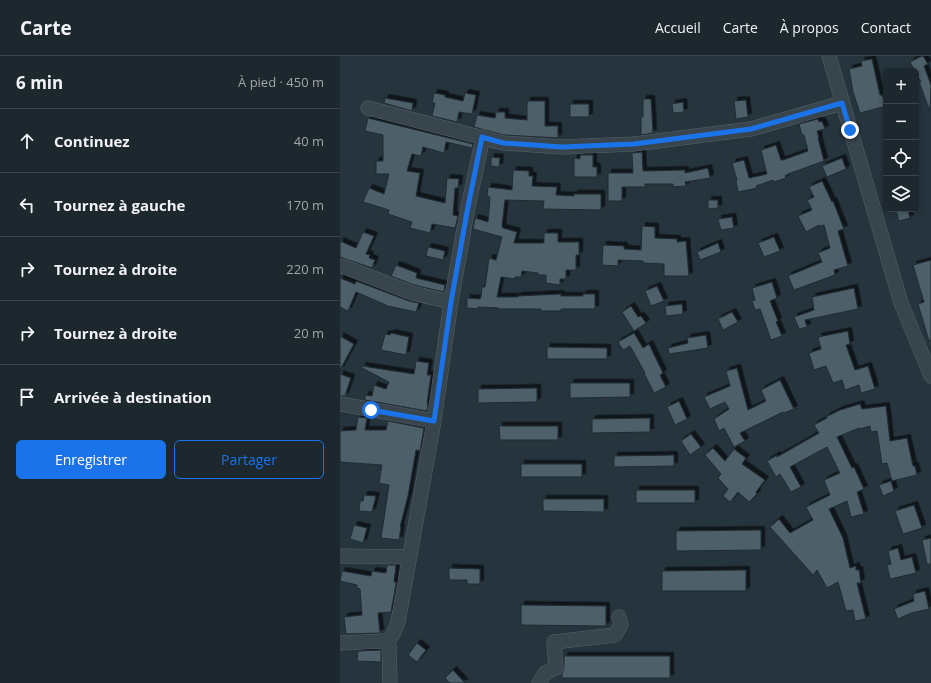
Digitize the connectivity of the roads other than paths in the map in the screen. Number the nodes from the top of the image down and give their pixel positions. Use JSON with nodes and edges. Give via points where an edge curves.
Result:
{"nodes":[{"id":1,"x":829,"y":56,"type":"edge"},
{"id":2,"x":842,"y":103,"type":"junction"},
{"id":3,"x":368,"y":108,"type":"dead end"},
{"id":4,"x":482,"y":137,"type":"junction"},
{"id":5,"x":342,"y":266,"type":"dead end"},
{"id":6,"x":451,"y":302,"type":"junction"},
{"id":7,"x":931,"y":376,"type":"edge"},
{"id":8,"x":340,"y":404,"type":"edge"},
{"id":9,"x":434,"y":421,"type":"junction"},
{"id":10,"x":340,"y":556,"type":"edge"},
{"id":11,"x":410,"y":557,"type":"junction"},
{"id":12,"x":619,"y":617,"type":"dead end"},
{"id":13,"x":388,"y":642,"type":"junction"},
{"id":14,"x":340,"y":643,"type":"edge"},
{"id":15,"x":390,"y":683,"type":"edge"},
{"id":16,"x":539,"y":683,"type":"edge"}],
"edges":[{"from":1,"to":2,"type":"street"},
{"from":2,"to":4,"type":"street","via":[[751,129],[634,144],[562,147],[503,143]]},
{"from":2,"to":7,"type":"street","via":[[901,303]]},
{"from":3,"to":4,"type":"street"},
{"from":4,"to":6,"type":"street"},
{"from":5,"to":6,"type":"street","via":[[412,293]]},
{"from":6,"to":9,"type":"street"},
{"from":8,"to":9,"type":"street"},
{"from":9,"to":11,"type":"street"},
{"from":10,"to":11,"type":"street"},
{"from":11,"to":13,"type":"street","via":[[398,622]]},
{"from":12,"to":16,"type":"street","via":[[621,625],[615,635],[554,642],[556,668],[545,673]]},
{"from":13,"to":14,"type":"street"},
{"from":13,"to":15,"type":"street"}]}
